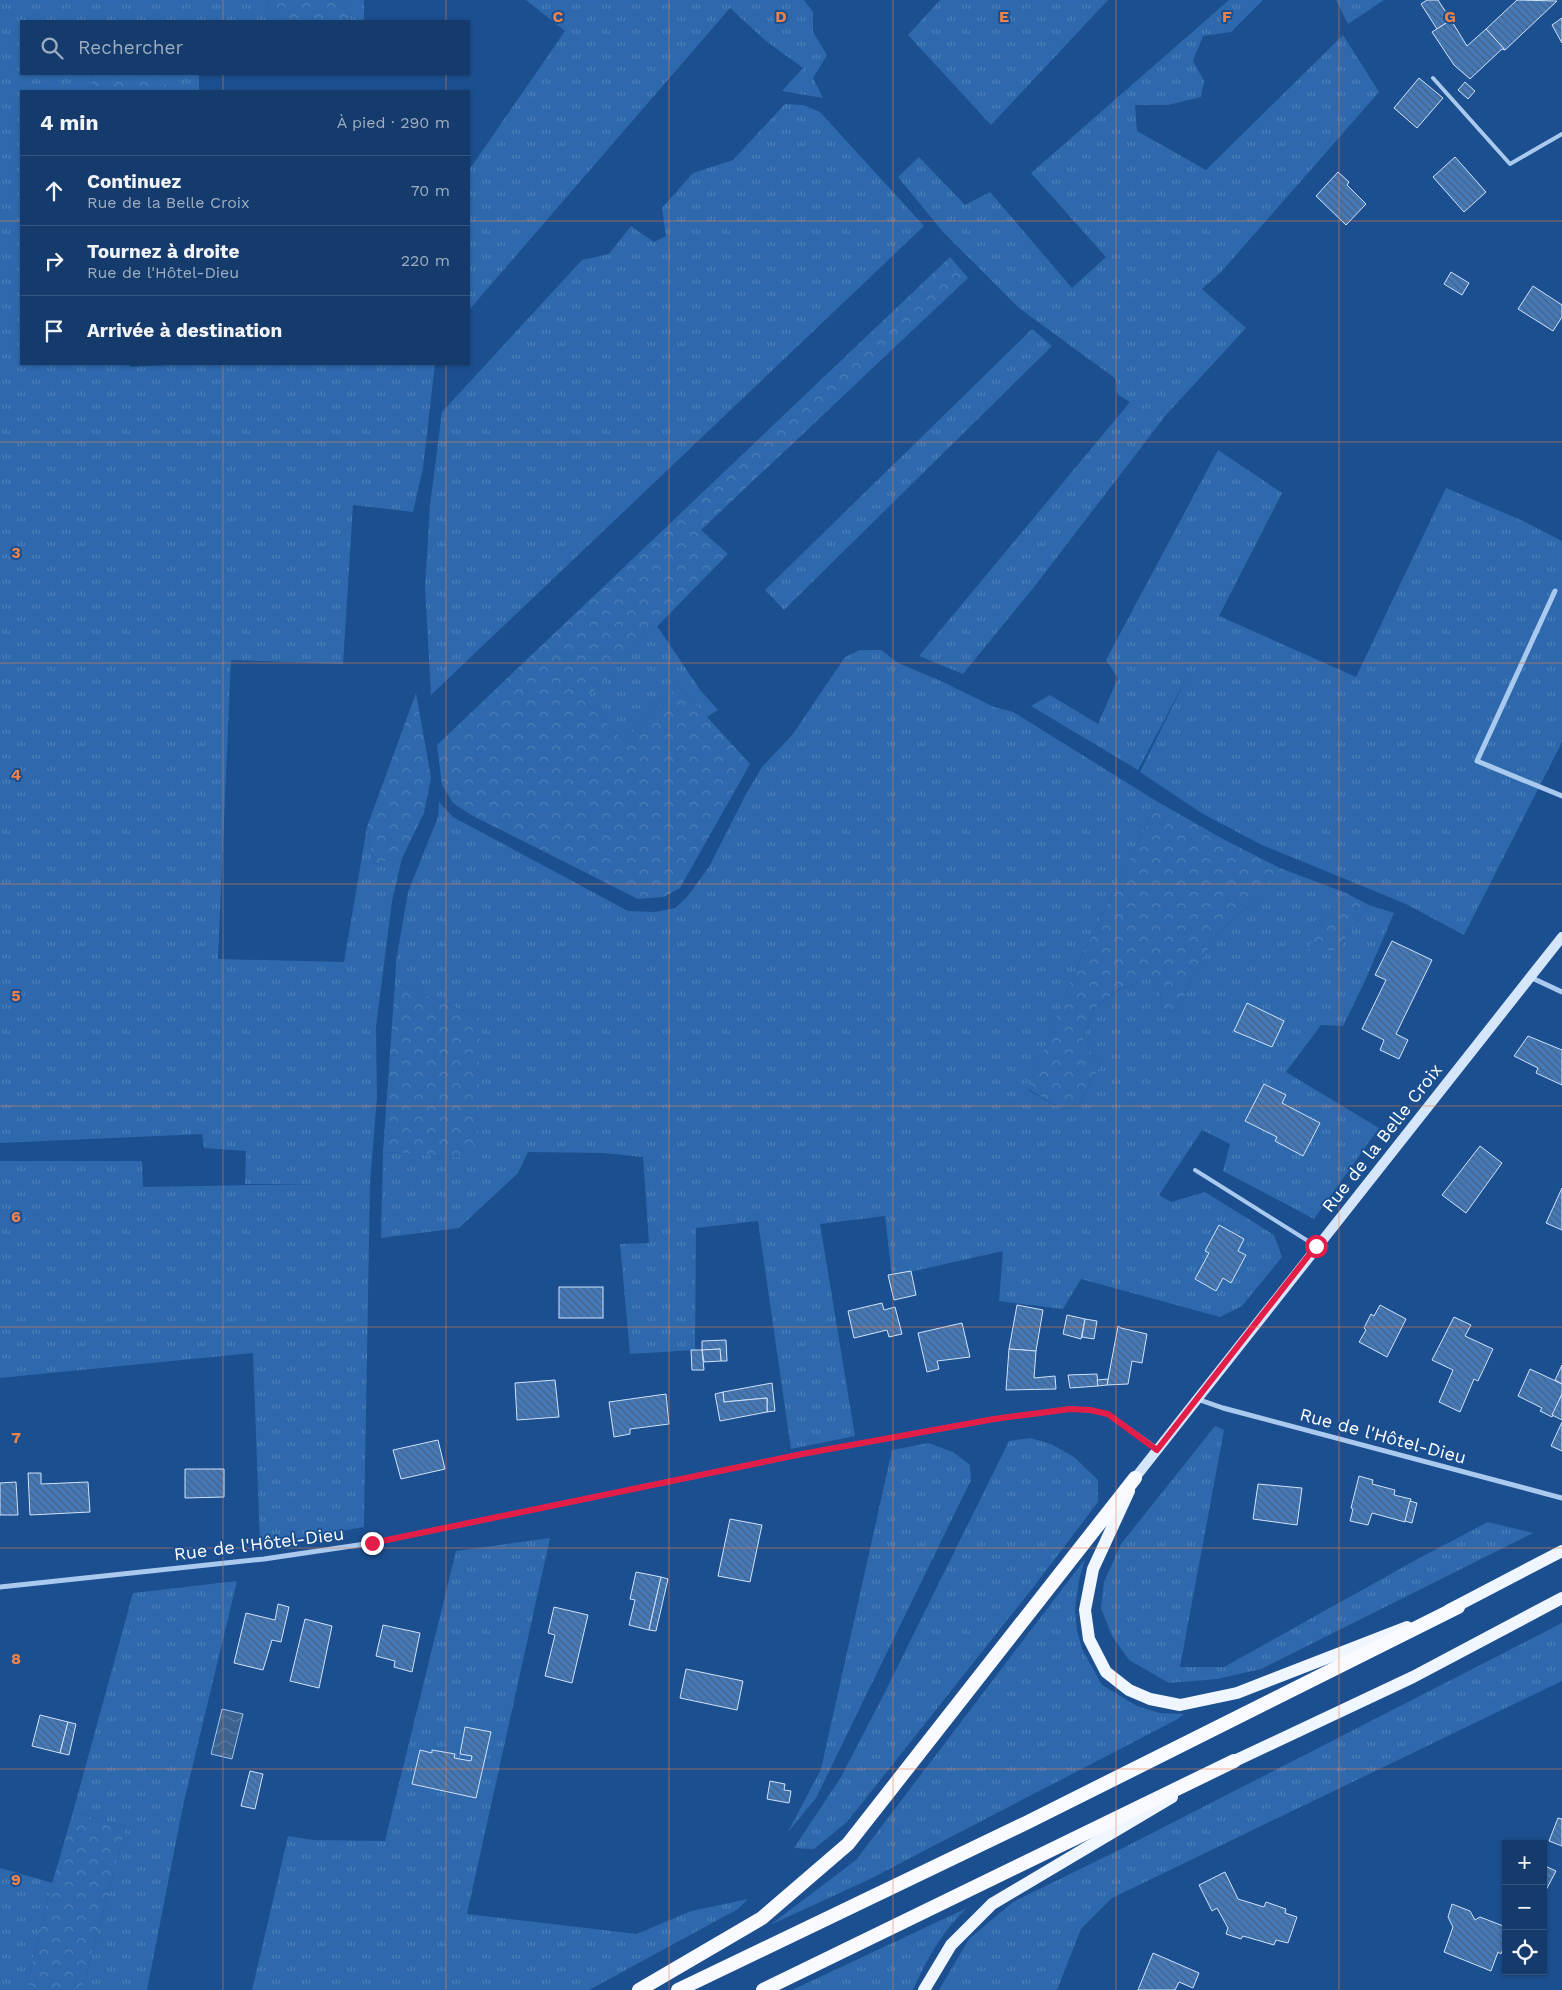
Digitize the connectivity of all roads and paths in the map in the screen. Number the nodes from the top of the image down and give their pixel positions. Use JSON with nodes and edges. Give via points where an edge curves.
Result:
{"nodes":[{"id":1,"x":1432,"y":78,"type":"dead end"},
{"id":2,"x":1562,"y":134,"type":"edge"},
{"id":3,"x":1555,"y":591,"type":"dead end"},
{"id":4,"x":1562,"y":796,"type":"edge"},
{"id":5,"x":1562,"y":937,"type":"edge"},
{"id":6,"x":1529,"y":977,"type":"junction"},
{"id":7,"x":1562,"y":992,"type":"edge"},
{"id":8,"x":1195,"y":1170,"type":"dead end"},
{"id":9,"x":1316,"y":1246,"type":"junction"},
{"id":10,"x":1197,"y":1399,"type":"junction"},
{"id":11,"x":1157,"y":1450,"type":"junction"},
{"id":12,"x":1135,"y":1478,"type":"junction"},
{"id":13,"x":1562,"y":1498,"type":"edge"},
{"id":14,"x":1562,"y":1551,"type":"edge"},
{"id":15,"x":0,"y":1587,"type":"edge"},
{"id":16,"x":1562,"y":1598,"type":"edge"},
{"id":17,"x":1458,"y":1607,"type":"junction"},
{"id":18,"x":1234,"y":1761,"type":"junction"},
{"id":19,"x":639,"y":1990,"type":"edge"},
{"id":20,"x":678,"y":1990,"type":"edge"},
{"id":21,"x":763,"y":1990,"type":"edge"},
{"id":22,"x":924,"y":1990,"type":"edge"}],
"edges":[{"from":1,"to":2,"type":"lane","via":[[1510,164]]},
{"from":3,"to":4,"type":"street","via":[[1477,761]]},
{"from":5,"to":6,"type":"main road","name":"Rue de la Belle Croix"},
{"from":6,"to":7,"type":"street"},
{"from":6,"to":9,"type":"main road","name":"Rue de la Belle Croix"},
{"from":8,"to":9,"type":"lane"},
{"from":9,"to":10,"type":"main road","name":"Rue de la Belle Croix"},
{"from":10,"to":11,"type":"main road","name":"Rue de la Belle Croix"},
{"from":10,"to":13,"type":"street","name":"Rue de l'Hôtel-Dieu"},
{"from":11,"to":12,"type":"main road","name":"Rue de la Belle Croix"},
{"from":11,"to":15,"type":"street","name":"Rue de l'Hôtel-Dieu","via":[[1108,1414],[1070,1409],[994,1419],[802,1454],[372,1543],[264,1559]]},
{"from":12,"to":17,"type":"main road","via":[[1093,1569],[1085,1610],[1089,1639],[1106,1672],[1130,1690],[1150,1699],[1180,1705],[1236,1692]]},
{"from":12,"to":19,"type":"highway","via":[[848,1844],[762,1918]]},
{"from":14,"to":17,"type":"main road"},
{"from":16,"to":18,"type":"main road","via":[[1413,1677]]},
{"from":17,"to":20,"type":"highway","via":[[1026,1823]]},
{"from":18,"to":21,"type":"highway"},
{"from":18,"to":22,"type":"main road","via":[[992,1904],[951,1945]]}]}
